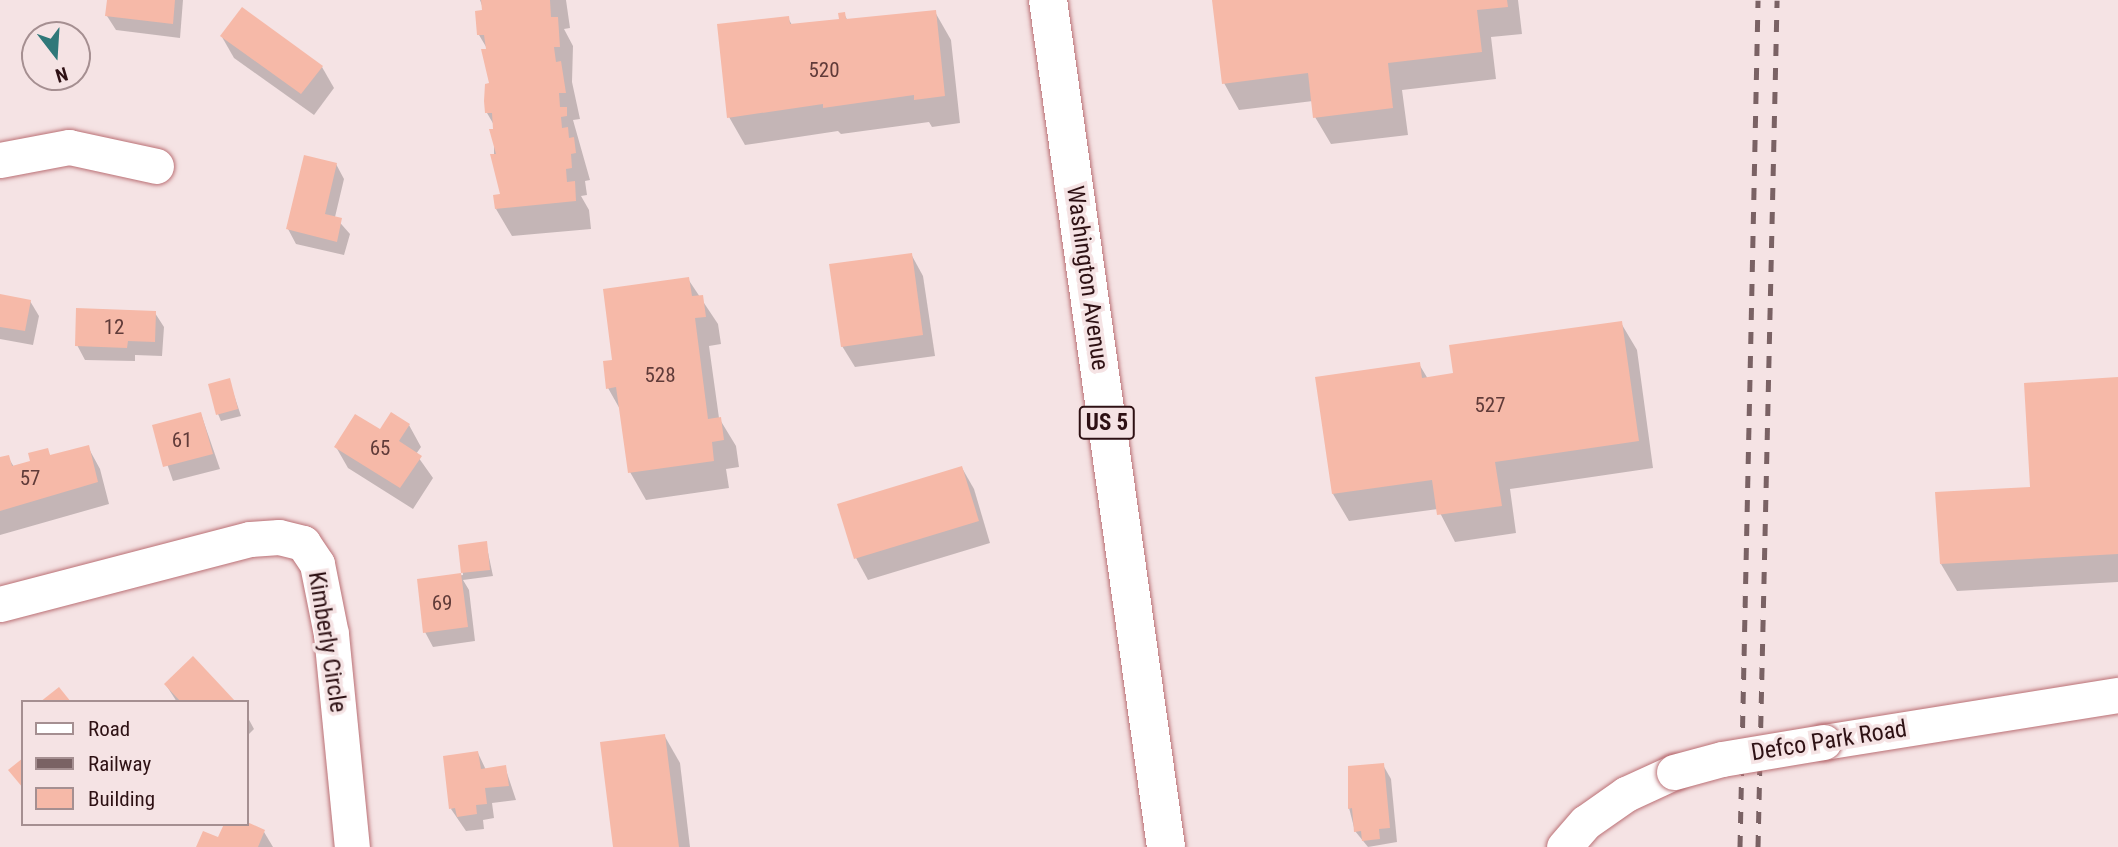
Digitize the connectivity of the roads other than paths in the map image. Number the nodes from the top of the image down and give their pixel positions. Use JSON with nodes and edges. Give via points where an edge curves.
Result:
{"nodes":[{"id":1,"x":1048,"y":0,"type":"edge"},
{"id":2,"x":0,"y":160,"type":"edge"},
{"id":3,"x":156,"y":166,"type":"dead end"},
{"id":4,"x":0,"y":604,"type":"edge"},
{"id":5,"x":2118,"y":695,"type":"edge"},
{"id":6,"x":352,"y":847,"type":"edge"},
{"id":7,"x":1166,"y":847,"type":"edge"},
{"id":8,"x":1564,"y":847,"type":"edge"}],
"edges":[{"from":1,"to":7,"type":"main road","name":"Washington Avenue","number":"US 5"},
{"from":2,"to":3,"type":"street","via":[[69,147]]},
{"from":4,"to":6,"type":"street","name":"Kimberly Circle","via":[[250,539],[303,543],[317,564],[331,634]]},
{"from":5,"to":8,"type":"street","name":"Defco Park Road","bridge":true,"via":[[1824,741],[1674,772],[1626,794],[1586,822]]}]}
